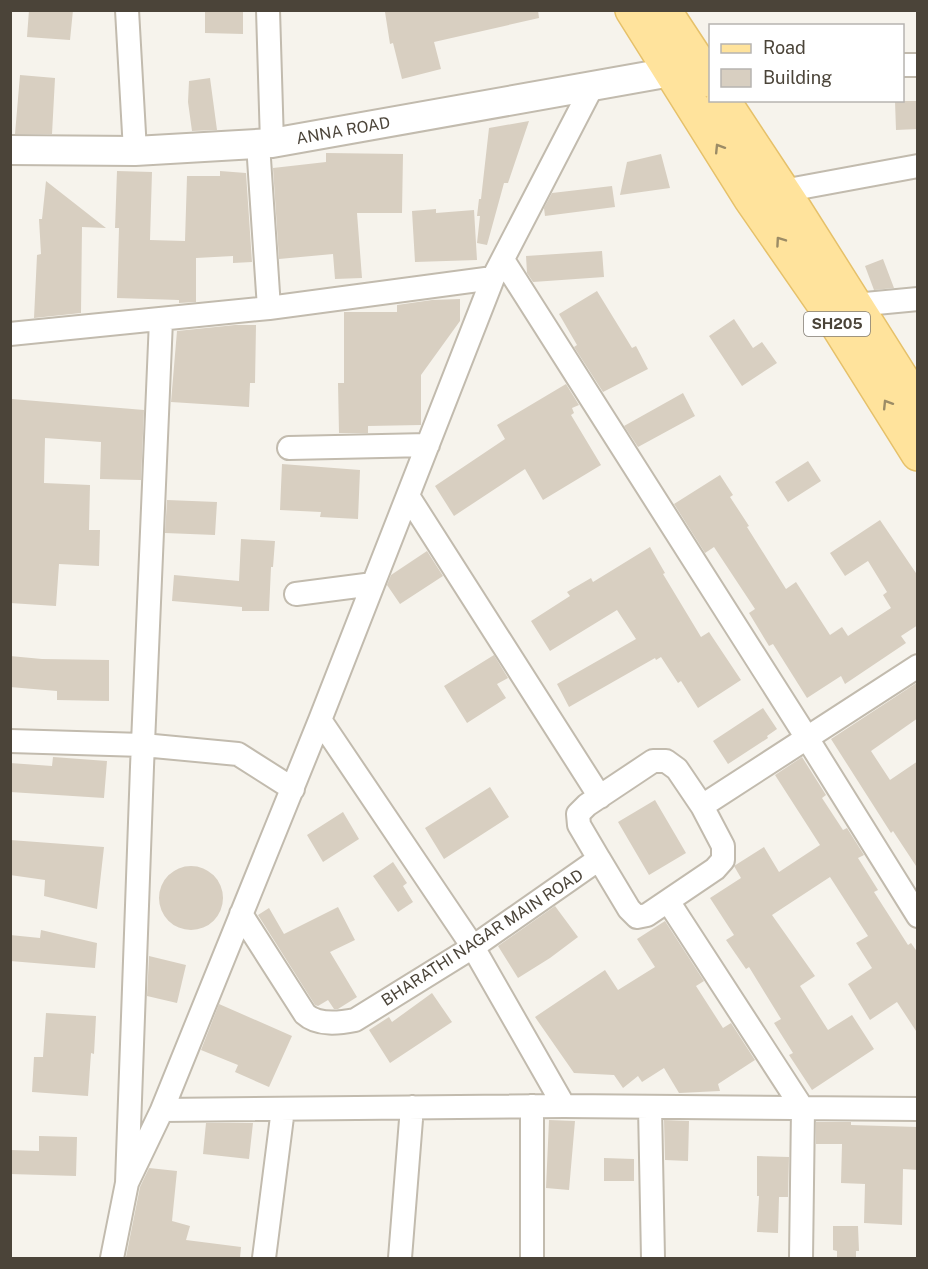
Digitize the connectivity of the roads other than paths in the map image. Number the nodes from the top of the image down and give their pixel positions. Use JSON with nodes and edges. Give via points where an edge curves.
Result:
{"nodes":[{"id":1,"x":127,"y":10,"type":"edge"},
{"id":2,"x":268,"y":10,"type":"edge"},
{"id":3,"x":633,"y":10,"type":"edge"},
{"id":4,"x":664,"y":10,"type":"edge"},
{"id":5,"x":691,"y":59,"type":"edge"},
{"id":6,"x":709,"y":78,"type":"edge"},
{"id":7,"x":592,"y":87,"type":"junction"},
{"id":8,"x":709,"y":101,"type":"edge"},
{"id":9,"x":709,"y":102,"type":"edge"},
{"id":10,"x":724,"y":102,"type":"edge"},
{"id":11,"x":265,"y":143,"type":"junction"},
{"id":12,"x":10,"y":150,"type":"edge"},
{"id":13,"x":135,"y":151,"type":"junction"},
{"id":14,"x":918,"y":166,"type":"edge"},
{"id":15,"x":787,"y":197,"type":"junction"},
{"id":16,"x":750,"y":198,"type":"junction"},
{"id":17,"x":498,"y":269,"type":"junction"},
{"id":18,"x":918,"y":299,"type":"edge"},
{"id":19,"x":855,"y":305,"type":"junction"},
{"id":20,"x":269,"y":308,"type":"junction"},
{"id":21,"x":161,"y":320,"type":"junction"},
{"id":22,"x":10,"y":334,"type":"edge"},
{"id":23,"x":917,"y":401,"type":"edge"},
{"id":24,"x":428,"y":445,"type":"junction"},
{"id":25,"x":289,"y":448,"type":"dead end"},
{"id":26,"x":918,"y":454,"type":"edge"},
{"id":27,"x":408,"y":496,"type":"junction"},
{"id":28,"x":373,"y":584,"type":"junction"},
{"id":29,"x":296,"y":594,"type":"dead end"},
{"id":30,"x":918,"y":666,"type":"edge"},
{"id":31,"x":320,"y":720,"type":"junction"},
{"id":32,"x":807,"y":738,"type":"junction"},
{"id":33,"x":10,"y":741,"type":"edge"},
{"id":34,"x":143,"y":745,"type":"junction"},
{"id":35,"x":293,"y":789,"type":"junction"},
{"id":36,"x":600,"y":796,"type":"junction"},
{"id":37,"x":702,"y":806,"type":"junction"},
{"id":38,"x":599,"y":859,"type":"junction"},
{"id":39,"x":668,"y":901,"type":"junction"},
{"id":40,"x":241,"y":914,"type":"junction"},
{"id":41,"x":918,"y":916,"type":"edge"},
{"id":42,"x":473,"y":946,"type":"junction"},
{"id":43,"x":532,"y":1106,"type":"junction"},
{"id":44,"x":564,"y":1106,"type":"junction"},
{"id":45,"x":412,"y":1107,"type":"junction"},
{"id":46,"x":651,"y":1107,"type":"junction"},
{"id":47,"x":283,"y":1108,"type":"junction"},
{"id":48,"x":803,"y":1109,"type":"junction"},
{"id":49,"x":918,"y":1109,"type":"edge"},
{"id":50,"x":162,"y":1110,"type":"junction"},
{"id":51,"x":127,"y":1183,"type":"junction"},
{"id":52,"x":112,"y":1258,"type":"edge"},
{"id":53,"x":264,"y":1258,"type":"edge"},
{"id":54,"x":400,"y":1258,"type":"edge"},
{"id":55,"x":532,"y":1258,"type":"edge"},
{"id":56,"x":653,"y":1258,"type":"edge"},
{"id":57,"x":801,"y":1258,"type":"edge"}],
"edges":[{"from":1,"to":13,"type":"street"},
{"from":2,"to":11,"type":"street"},
{"from":3,"to":5,"type":"main road","number":"SH205"},
{"from":4,"to":5,"type":"main road","number":"SH205"},
{"from":5,"to":6,"type":"main road","number":"SH205"},
{"from":5,"to":7,"type":"street","name":"ANNA ROAD"},
{"from":8,"to":5,"type":"main road","number":"SH205","one_way":true},
{"from":7,"to":11,"type":"street","name":"ANNA ROAD"},
{"from":7,"to":17,"type":"street"},
{"from":16,"to":9,"type":"main road","number":"SH205","one_way":true},
{"from":10,"to":15,"type":"main road"},
{"from":11,"to":13,"type":"street","name":"ANNA ROAD"},
{"from":11,"to":20,"type":"street"},
{"from":12,"to":13,"type":"street","name":"ANNA ROAD"},
{"from":14,"to":15,"type":"street"},
{"from":15,"to":16,"type":"street"},
{"from":15,"to":19,"type":"main road"},
{"from":26,"to":16,"type":"main road","number":"SH205","one_way":true,"via":[[829,312]]},
{"from":17,"to":20,"type":"street"},
{"from":17,"to":24,"type":"street"},
{"from":17,"to":32,"type":"street"},
{"from":18,"to":19,"type":"street"},
{"from":19,"to":23,"type":"main road"},
{"from":20,"to":21,"type":"street"},
{"from":21,"to":22,"type":"street"},
{"from":21,"to":34,"type":"street"},
{"from":24,"to":25,"type":"street"},
{"from":24,"to":27,"type":"street"},
{"from":27,"to":28,"type":"street"},
{"from":27,"to":36,"type":"street"},
{"from":28,"to":29,"type":"street"},
{"from":28,"to":31,"type":"street"},
{"from":30,"to":32,"type":"street"},
{"from":31,"to":35,"type":"street"},
{"from":31,"to":42,"type":"street"},
{"from":32,"to":37,"type":"street"},
{"from":32,"to":41,"type":"street"},
{"from":33,"to":34,"type":"street"},
{"from":34,"to":35,"type":"street","via":[[238,754]]},
{"from":34,"to":51,"type":"street"},
{"from":35,"to":40,"type":"street"},
{"from":36,"to":37,"type":"street","via":[[653,761],[666,761]]},
{"from":36,"to":38,"type":"street","via":[[579,814],[579,825]]},
{"from":37,"to":39,"type":"street","name":"BHARATHI NAGAR MAIN ROAD","via":[[723,846],[723,860]]},
{"from":38,"to":39,"type":"street","name":"BHARATHI NAGAR MAIN ROAD","via":[[637,917]]},
{"from":38,"to":42,"type":"street","name":"BHARATHI NAGAR MAIN ROAD"},
{"from":39,"to":48,"type":"street"},
{"from":40,"to":42,"type":"street","name":"BHARATHI NAGAR MAIN ROAD","via":[[305,1014],[314,1020],[356,1020]]},
{"from":40,"to":50,"type":"street"},
{"from":42,"to":44,"type":"street"},
{"from":43,"to":44,"type":"street"},
{"from":43,"to":45,"type":"street"},
{"from":43,"to":55,"type":"street"},
{"from":44,"to":46,"type":"street"},
{"from":45,"to":47,"type":"street"},
{"from":45,"to":54,"type":"street"},
{"from":46,"to":48,"type":"street"},
{"from":46,"to":56,"type":"street"},
{"from":47,"to":50,"type":"street"},
{"from":47,"to":53,"type":"street"},
{"from":48,"to":49,"type":"street"},
{"from":48,"to":57,"type":"street"},
{"from":50,"to":51,"type":"street"},
{"from":51,"to":52,"type":"street"}]}
